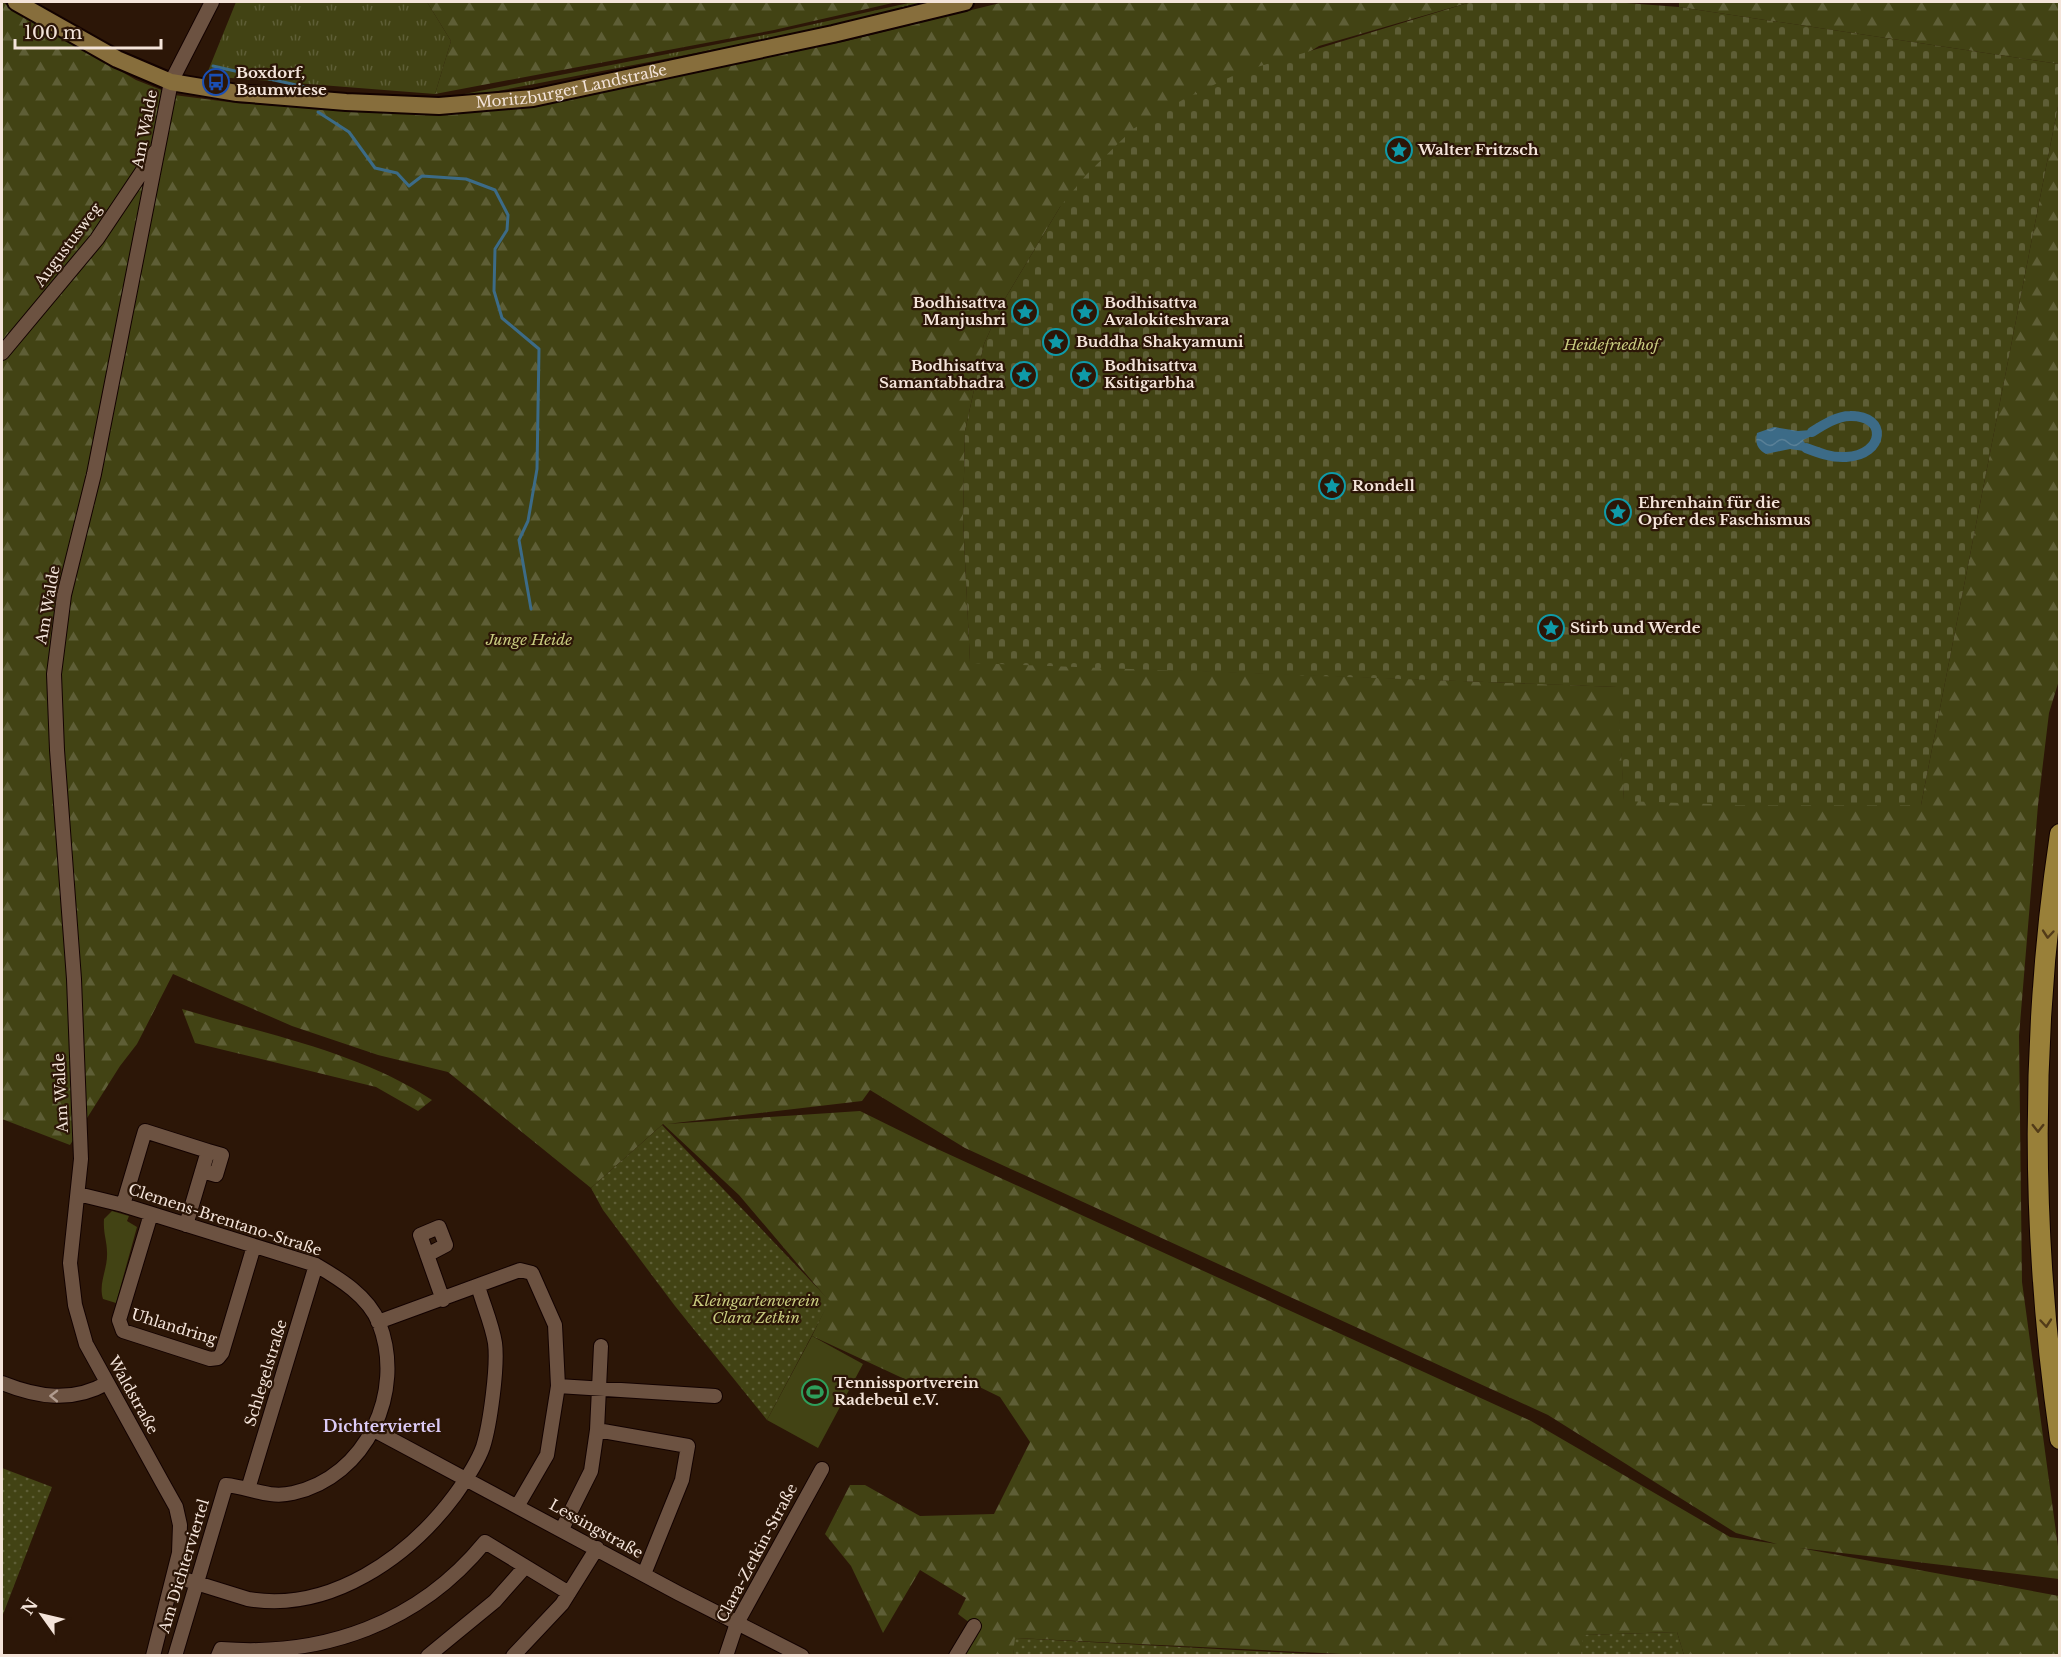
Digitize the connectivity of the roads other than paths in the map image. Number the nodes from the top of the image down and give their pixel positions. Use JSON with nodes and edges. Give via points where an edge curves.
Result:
{"nodes":[{"id":1,"x":16,"y":2,"type":"edge"},
{"id":2,"x":212,"y":2,"type":"edge"},
{"id":3,"x":965,"y":2,"type":"edge"},
{"id":4,"x":171,"y":82,"type":"junction"},
{"id":5,"x":156,"y":151,"type":"junction"},
{"id":6,"x":2,"y":353,"type":"edge"},
{"id":7,"x":2060,"y":834,"type":"edge"},
{"id":8,"x":80,"y":1143,"type":"joint"},
{"id":9,"x":78,"y":1194,"type":"junction"},
{"id":10,"x":123,"y":1205,"type":"junction"},
{"id":11,"x":151,"y":1214,"type":"junction"},
{"id":12,"x":186,"y":1225,"type":"junction"},
{"id":13,"x":254,"y":1246,"type":"junction"},
{"id":14,"x":427,"y":1255,"type":"dead end"},
{"id":15,"x":316,"y":1265,"type":"junction"},
{"id":16,"x":478,"y":1286,"type":"junction"},
{"id":17,"x":443,"y":1300,"type":"junction"},
{"id":18,"x":378,"y":1322,"type":"junction"},
{"id":19,"x":601,"y":1346,"type":"dead end"},
{"id":20,"x":2,"y":1383,"type":"edge"},
{"id":21,"x":107,"y":1383,"type":"junction"},
{"id":22,"x":558,"y":1386,"type":"junction"},
{"id":23,"x":600,"y":1389,"type":"junction"},
{"id":24,"x":715,"y":1396,"type":"dead end"},
{"id":25,"x":374,"y":1430,"type":"junction"},
{"id":26,"x":597,"y":1430,"type":"junction"},
{"id":27,"x":2060,"y":1439,"type":"edge"},
{"id":28,"x":822,"y":1469,"type":"dead end"},
{"id":29,"x":467,"y":1478,"type":"junction"},
{"id":30,"x":226,"y":1485,"type":"joint"},
{"id":31,"x":248,"y":1489,"type":"junction"},
{"id":32,"x":518,"y":1505,"type":"junction"},
{"id":33,"x":562,"y":1528,"type":"junction"},
{"id":34,"x":597,"y":1548,"type":"junction"},
{"id":35,"x":525,"y":1567,"type":"junction"},
{"id":36,"x":644,"y":1574,"type":"junction"},
{"id":37,"x":174,"y":1576,"type":"junction"},
{"id":38,"x":197,"y":1582,"type":"junction"},
{"id":39,"x":569,"y":1593,"type":"junction"},
{"id":40,"x":737,"y":1623,"type":"junction"},
{"id":41,"x":974,"y":1626,"type":"dead end"},
{"id":42,"x":153,"y":1656,"type":"edge"},
{"id":43,"x":175,"y":1656,"type":"edge"},
{"id":44,"x":218,"y":1656,"type":"edge"},
{"id":45,"x":428,"y":1656,"type":"edge"},
{"id":46,"x":513,"y":1656,"type":"edge"},
{"id":47,"x":726,"y":1656,"type":"edge"},
{"id":48,"x":802,"y":1656,"type":"edge"},
{"id":49,"x":956,"y":1656,"type":"edge"}],
"edges":[{"from":1,"to":4,"type":"main road","name":"Moritzburger Landstraße","via":[[117,59]]},
{"from":2,"to":4,"type":"street"},
{"from":3,"to":4,"type":"main road","name":"Moritzburger Landstraße","via":[[533,98],[439,106],[346,102],[237,93]]},
{"from":4,"to":5,"type":"street","name":"Am Walde"},
{"from":5,"to":6,"type":"street","name":"Augustusweg","via":[[96,239]]},
{"from":5,"to":8,"type":"street","name":"Am Walde","via":[[94,474],[64,596],[54,674],[74,979]]},
{"from":7,"to":27,"type":"highway","one_way":true,"via":[[2044,983],[2038,1131],[2044,1302]]},
{"from":8,"to":9,"type":"street","name":"Waldstraße"},
{"from":9,"to":10,"type":"street","name":"Clemens-Brentano-Straße"},
{"from":9,"to":21,"type":"street","name":"Waldstraße","via":[[70,1263],[75,1305],[87,1344]]},
{"from":10,"to":11,"type":"street","name":"Clemens-Brentano-Straße"},
{"from":10,"to":12,"type":"street","via":[[145,1131],[208,1151]]},
{"from":11,"to":12,"type":"street","name":"Clemens-Brentano-Straße"},
{"from":11,"to":13,"type":"street","name":"Uhlandring","via":[[118,1320],[120,1327],[210,1359],[222,1353]]},
{"from":12,"to":13,"type":"street","name":"Clemens-Brentano-Straße"},
{"from":13,"to":15,"type":"street","name":"Clemens-Brentano-Straße"},
{"from":14,"to":17,"type":"street"},
{"from":15,"to":18,"type":"street","name":"Clemens-Brentano-Straße","via":[[344,1281],[364,1300]]},
{"from":15,"to":31,"type":"street","name":"Schlegelstraße"},
{"from":16,"to":17,"type":"street"},
{"from":16,"to":22,"type":"street","via":[[520,1270],[532,1273],[555,1325]]},
{"from":16,"to":29,"type":"street","via":[[495,1344],[491,1406],[482,1448]]},
{"from":17,"to":18,"type":"street"},
{"from":18,"to":25,"type":"street","name":"Clemens-Brentano-Straße","via":[[386,1352],[386,1382]]},
{"from":19,"to":23,"type":"street"},
{"from":21,"to":20,"type":"street","one_way":true,"via":[[63,1397],[32,1395]]},
{"from":21,"to":37,"type":"street","name":"Waldstraße","via":[[176,1508],[180,1540]]},
{"from":22,"to":23,"type":"street"},
{"from":22,"to":32,"type":"street","via":[[547,1455]]},
{"from":23,"to":24,"type":"street"},
{"from":23,"to":26,"type":"street"},
{"from":25,"to":29,"type":"street","name":"Lessingstraße"},
{"from":25,"to":31,"type":"street","name":"Clemens-Brentano-Straße","via":[[357,1455],[312,1487],[270,1496]]},
{"from":26,"to":33,"type":"street","via":[[591,1471]]},
{"from":26,"to":36,"type":"street","via":[[688,1446],[682,1480]]},
{"from":28,"to":40,"type":"street","name":"Clara-Zetkin-Straße"},
{"from":29,"to":32,"type":"street","name":"Lessingstraße"},
{"from":29,"to":38,"type":"street","via":[[426,1530],[399,1554],[353,1581],[296,1598],[260,1601]]},
{"from":30,"to":31,"type":"street","name":"Clemens-Brentano-Straße"},
{"from":30,"to":38,"type":"street","name":"Am Dichterviertel"},
{"from":32,"to":33,"type":"street","name":"Lessingstraße"},
{"from":33,"to":34,"type":"street","name":"Lessingstraße"},
{"from":34,"to":36,"type":"street","name":"Lessingstraße"},
{"from":34,"to":39,"type":"street"},
{"from":35,"to":39,"type":"street"},
{"from":35,"to":44,"type":"street","via":[[485,1542],[433,1594],[374,1629],[297,1649],[220,1649]]},
{"from":35,"to":45,"type":"street","via":[[495,1601]]},
{"from":36,"to":40,"type":"street","name":"Lessingstraße"},
{"from":37,"to":38,"type":"street"},
{"from":37,"to":42,"type":"street","name":"Waldstraße"},
{"from":38,"to":43,"type":"street","name":"Am Dichterviertel"},
{"from":39,"to":46,"type":"street"},
{"from":40,"to":47,"type":"street","name":"Clara-Zetkin-Straße"},
{"from":40,"to":48,"type":"street","name":"Lessingstraße"},
{"from":41,"to":49,"type":"street"}]}
